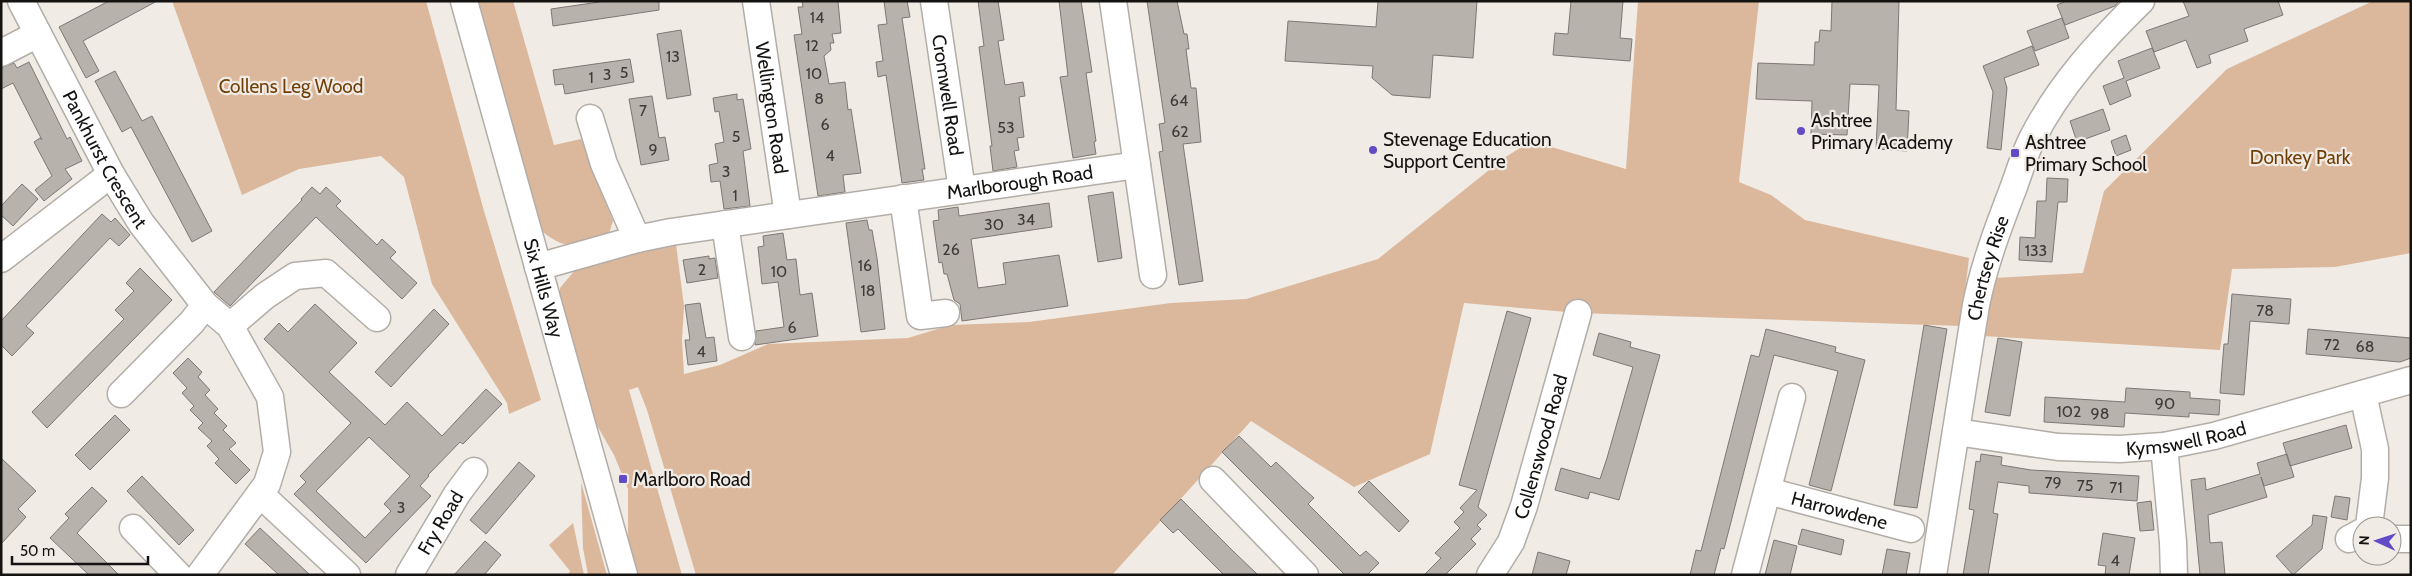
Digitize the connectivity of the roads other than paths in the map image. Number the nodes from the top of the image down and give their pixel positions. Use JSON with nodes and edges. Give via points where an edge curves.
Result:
{"nodes":[{"id":1,"x":21,"y":1,"type":"edge"},
{"id":2,"x":464,"y":1,"type":"edge"},
{"id":3,"x":756,"y":1,"type":"edge"},
{"id":4,"x":934,"y":1,"type":"edge"},
{"id":5,"x":1113,"y":1,"type":"edge"},
{"id":6,"x":2141,"y":1,"type":"edge"},
{"id":7,"x":38,"y":34,"type":"junction"},
{"id":8,"x":1,"y":53,"type":"edge"},
{"id":9,"x":590,"y":118,"type":"dead end"},
{"id":10,"x":1137,"y":165,"type":"junction"},
{"id":11,"x":110,"y":174,"type":"junction"},
{"id":12,"x":962,"y":190,"type":"junction"},
{"id":13,"x":903,"y":198,"type":"junction"},
{"id":14,"x":788,"y":215,"type":"junction"},
{"id":15,"x":725,"y":224,"type":"junction"},
{"id":16,"x":637,"y":239,"type":"junction"},
{"id":17,"x":1,"y":259,"type":"edge"},
{"id":18,"x":538,"y":266,"type":"junction"},
{"id":19,"x":1153,"y":275,"type":"dead end"},
{"id":20,"x":205,"y":305,"type":"junction"},
{"id":21,"x":946,"y":313,"type":"dead end"},
{"id":22,"x":1578,"y":313,"type":"dead end"},
{"id":23,"x":378,"y":318,"type":"dead end"},
{"id":24,"x":230,"y":326,"type":"junction"},
{"id":25,"x":742,"y":337,"type":"dead end"},
{"id":26,"x":2411,"y":380,"type":"edge"},
{"id":27,"x":121,"y":394,"type":"dead end"},
{"id":28,"x":2363,"y":394,"type":"junction"},
{"id":29,"x":1792,"y":397,"type":"dead end"},
{"id":30,"x":1956,"y":432,"type":"junction"},
{"id":31,"x":2164,"y":446,"type":"junction"},
{"id":32,"x":474,"y":472,"type":"dead end"},
{"id":33,"x":1213,"y":480,"type":"dead end"},
{"id":34,"x":1768,"y":491,"type":"junction"},
{"id":35,"x":260,"y":494,"type":"junction"},
{"id":36,"x":2364,"y":516,"type":"edge"},
{"id":37,"x":133,"y":528,"type":"dead end"},
{"id":38,"x":1911,"y":529,"type":"dead end"},
{"id":39,"x":178,"y":575,"type":"edge"},
{"id":40,"x":200,"y":575,"type":"edge"},
{"id":41,"x":347,"y":575,"type":"edge"},
{"id":42,"x":409,"y":575,"type":"edge"},
{"id":43,"x":624,"y":575,"type":"edge"},
{"id":44,"x":1305,"y":575,"type":"edge"},
{"id":45,"x":1490,"y":575,"type":"edge"},
{"id":46,"x":1745,"y":575,"type":"edge"},
{"id":47,"x":1932,"y":575,"type":"edge"},
{"id":48,"x":2174,"y":575,"type":"edge"}],
"edges":[{"from":1,"to":7,"type":"street","name":"Pankhurst Crescent"},
{"from":2,"to":18,"type":"street","name":"Six Hills Way"},
{"from":3,"to":14,"type":"street","name":"Wellington Road"},
{"from":4,"to":12,"type":"street","name":"Cromwell Road"},
{"from":5,"to":10,"type":"street"},
{"from":6,"to":30,"type":"street","name":"Chertsey Rise","via":[[2086,59],[2032,140],[1985,265]]},
{"from":7,"to":8,"type":"street"},
{"from":7,"to":11,"type":"street","name":"Pankhurst Crescent"},
{"from":9,"to":16,"type":"street","via":[[604,164]]},
{"from":10,"to":12,"type":"street","name":"Marlborough Road"},
{"from":10,"to":19,"type":"street"},
{"from":11,"to":17,"type":"street"},
{"from":11,"to":20,"type":"street","name":"Pankhurst Crescent","via":[[141,223]]},
{"from":12,"to":13,"type":"street","name":"Marlborough Road"},
{"from":13,"to":14,"type":"street","name":"Marlborough Road"},
{"from":13,"to":21,"type":"street","via":[[920,316]]},
{"from":14,"to":15,"type":"street","name":"Marlborough Road"},
{"from":15,"to":16,"type":"street","name":"Marlborough Road"},
{"from":15,"to":25,"type":"street"},
{"from":16,"to":18,"type":"street","name":"Marlborough Road"},
{"from":18,"to":43,"type":"street","name":"Six Hills Way"},
{"from":20,"to":24,"type":"street","name":"Pankhurst Crescent"},
{"from":20,"to":27,"type":"street"},
{"from":22,"to":45,"type":"street","name":"Collenswood Road","via":[[1524,506],[1511,542]]},
{"from":23,"to":24,"type":"street","via":[[326,273],[295,276]]},
{"from":24,"to":35,"type":"street","name":"Pankhurst Crescent","via":[[270,397],[277,452],[267,484]]},
{"from":26,"to":28,"type":"street","name":"Kymswell Road"},
{"from":28,"to":31,"type":"street","name":"Kymswell Road","via":[[2214,436]]},
{"from":28,"to":36,"type":"street","via":[[2375,449],[2375,478]]},
{"from":29,"to":34,"type":"street","name":"Harrowdene"},
{"from":30,"to":31,"type":"street","name":"Kymswell Road","via":[[2058,447],[2120,449]]},
{"from":30,"to":47,"type":"street","name":"Chertsey Rise"},
{"from":31,"to":48,"type":"street"},
{"from":32,"to":42,"type":"street","name":"Fry Road","via":[[457,494]]},
{"from":33,"to":44,"type":"street"},
{"from":34,"to":38,"type":"street","name":"Harrowdene"},
{"from":34,"to":46,"type":"street","name":"Harrowdene"},
{"from":35,"to":40,"type":"street","name":"Pankhurst Crescent"},
{"from":35,"to":41,"type":"street"},
{"from":37,"to":39,"type":"street"}]}
